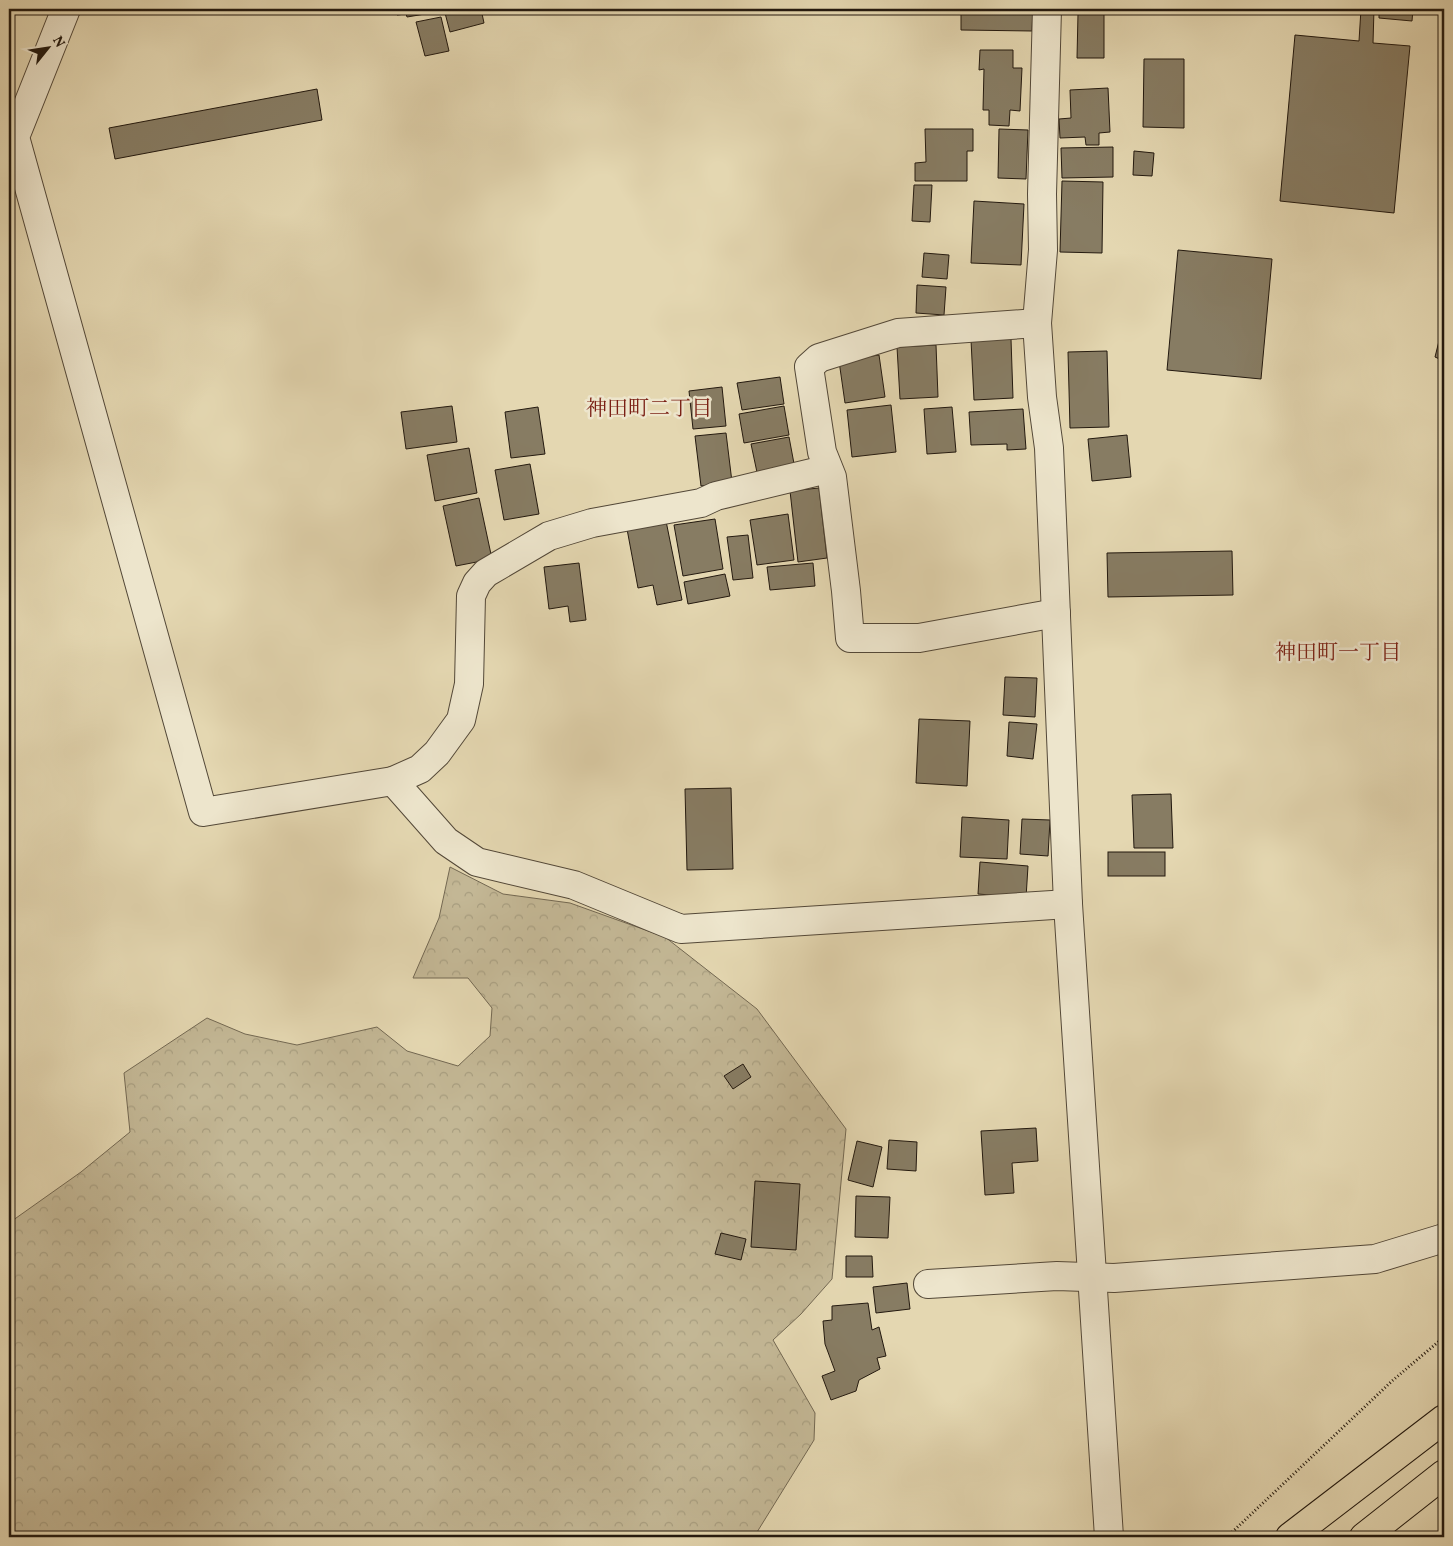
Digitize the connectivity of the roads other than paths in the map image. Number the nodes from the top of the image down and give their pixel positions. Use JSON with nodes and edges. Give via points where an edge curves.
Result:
{"nodes":[{"id":1,"x":66,"y":9,"type":"edge"},
{"id":2,"x":1047,"y":9,"type":"edge"},
{"id":3,"x":1037,"y":324,"type":"junction"},
{"id":4,"x":828,"y":469,"type":"junction"},
{"id":5,"x":1056,"y":613,"type":"junction"},
{"id":6,"x":392,"y":781,"type":"junction"},
{"id":7,"x":1068,"y":904,"type":"junction"},
{"id":8,"x":1444,"y":1238,"type":"edge"},
{"id":9,"x":1093,"y":1278,"type":"junction"},
{"id":10,"x":928,"y":1284,"type":"dead end"},
{"id":11,"x":1444,"y":1419,"type":"edge"},
{"id":12,"x":1444,"y":1474,"type":"edge"},
{"id":13,"x":1109,"y":1537,"type":"edge"},
{"id":14,"x":1290,"y":1537,"type":"edge"},
{"id":15,"x":1364,"y":1537,"type":"edge"}],
"edges":[{"from":1,"to":6,"type":"street","via":[[15,137],[203,812]]},
{"from":2,"to":3,"type":"street","via":[[1042,194],[1044,250]]},
{"from":3,"to":4,"type":"street","via":[[898,333],[818,358],[810,367],[822,452]]},
{"from":3,"to":5,"type":"street","via":[[1049,448]]},
{"from":4,"to":5,"type":"street","via":[[832,478],[850,638],[919,638]]},
{"from":4,"to":6,"type":"street","via":[[716,496],[701,503],[592,523],[549,536],[486,573],[471,596],[470,684],[461,720],[437,753],[420,769]]},
{"from":5,"to":7,"type":"street"},
{"from":6,"to":7,"type":"street","via":[[446,841],[477,862],[574,885],[681,929]]},
{"from":7,"to":9,"type":"street"},
{"from":8,"to":9,"type":"street","via":[[1375,1259]]},
{"from":9,"to":10,"type":"street","via":[[1057,1276]]},
{"from":9,"to":13,"type":"street"},
{"from":11,"to":14,"type":"highway"},
{"from":12,"to":15,"type":"highway"}]}
